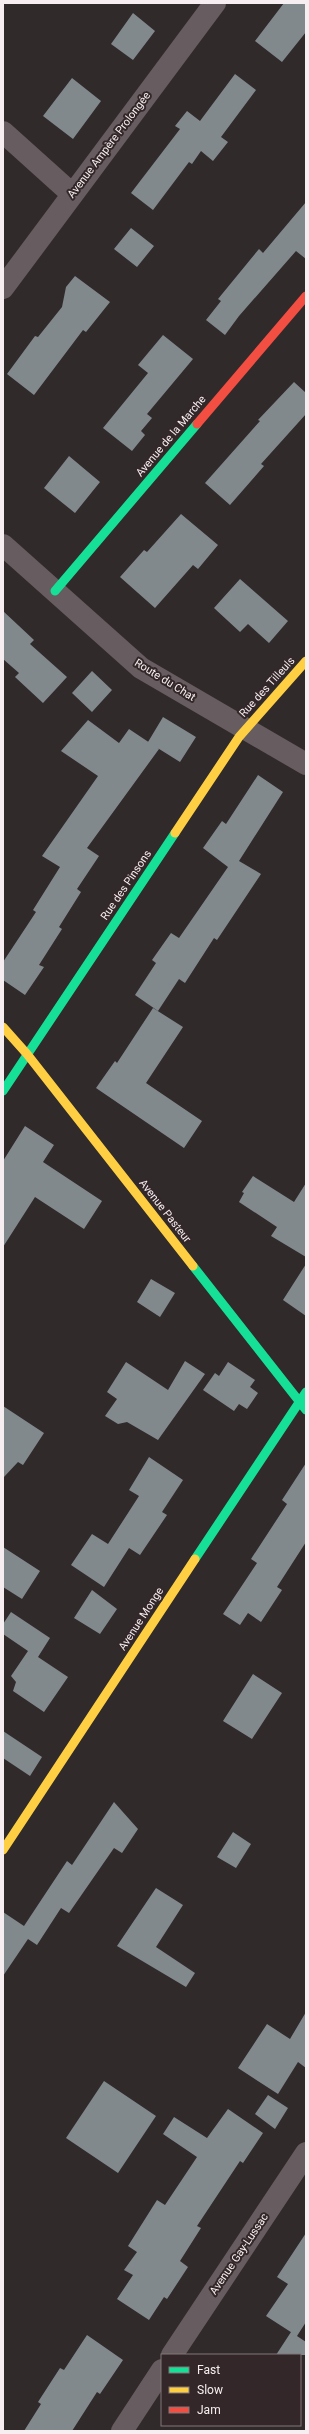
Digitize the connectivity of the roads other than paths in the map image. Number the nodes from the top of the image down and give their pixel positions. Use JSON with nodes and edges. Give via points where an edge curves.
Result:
{"nodes":[{"id":1,"x":215,"y":3,"type":"edge"},
{"id":2,"x":3,"y":132,"type":"edge"},
{"id":3,"x":72,"y":194,"type":"junction"},
{"id":4,"x":3,"y":288,"type":"edge"},
{"id":5,"x":306,"y":296,"type":"edge"},
{"id":6,"x":3,"y":545,"type":"edge"},
{"id":7,"x":55,"y":591,"type":"junction"},
{"id":8,"x":306,"y":661,"type":"edge"},
{"id":9,"x":245,"y":729,"type":"junction"},
{"id":10,"x":306,"y":764,"type":"edge"},
{"id":11,"x":3,"y":1027,"type":"edge"},
{"id":12,"x":27,"y":1054,"type":"junction"},
{"id":13,"x":3,"y":1090,"type":"edge"},
{"id":14,"x":306,"y":1392,"type":"edge"},
{"id":15,"x":299,"y":1402,"type":"junction"},
{"id":16,"x":306,"y":1410,"type":"edge"},
{"id":17,"x":3,"y":1850,"type":"edge"},
{"id":18,"x":306,"y":2153,"type":"edge"},
{"id":19,"x":173,"y":2354,"type":"edge"},
{"id":20,"x":161,"y":2372,"type":"edge"},
{"id":21,"x":122,"y":2431,"type":"edge"}],
"edges":[{"from":1,"to":3,"type":"street","name":"Avenue Ampère Prolongée"},
{"from":2,"to":3,"type":"street"},
{"from":3,"to":4,"type":"street","name":"Avenue Ampère Prolongée"},
{"from":5,"to":7,"type":"street","name":"Avenue de la Marche"},
{"from":6,"to":7,"type":"street","name":"Route du Chat"},
{"from":7,"to":9,"type":"street","name":"Route du Chat","via":[[141,668]]},
{"from":8,"to":9,"type":"street","name":"Rue des Tilleuls"},
{"from":9,"to":10,"type":"street","name":"Route du Chat"},
{"from":9,"to":12,"type":"street","name":"Rue des Pinsons"},
{"from":11,"to":12,"type":"street","name":"Avenue Pasteur"},
{"from":12,"to":13,"type":"street","name":"Rue des Pinsons"},
{"from":12,"to":15,"type":"street","name":"Avenue Pasteur"},
{"from":14,"to":15,"type":"street","name":"Avenue Monge"},
{"from":15,"to":16,"type":"street","name":"Avenue Pasteur"},
{"from":15,"to":17,"type":"street","name":"Avenue Monge"},
{"from":18,"to":19,"type":"street","name":"Avenue Gay-Lussac"},
{"from":20,"to":21,"type":"street"}]}
